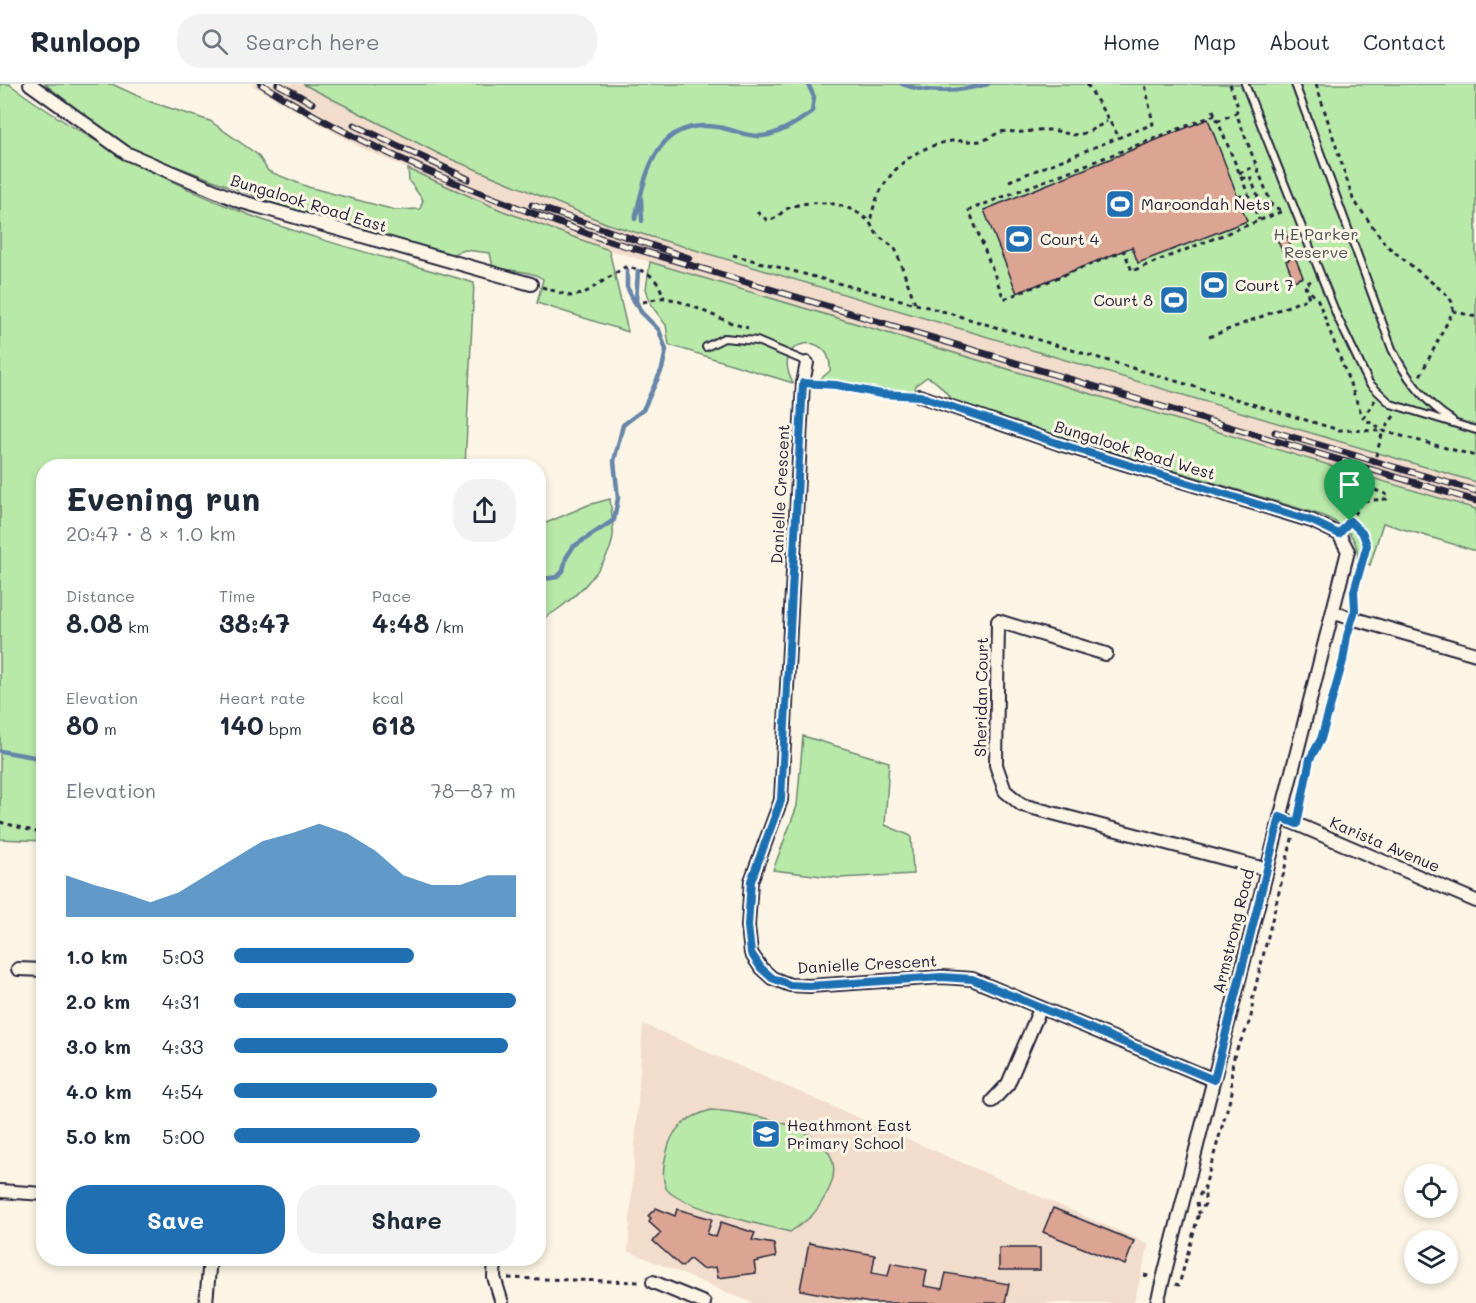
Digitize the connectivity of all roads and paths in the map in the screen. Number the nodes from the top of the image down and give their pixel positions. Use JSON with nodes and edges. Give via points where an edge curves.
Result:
{"nodes":[{"id":1,"x":30,"y":84,"type":"edge"},
{"id":2,"x":1087,"y":84,"type":"edge"},
{"id":3,"x":1145,"y":84,"type":"edge"},
{"id":4,"x":1230,"y":84,"type":"edge"},
{"id":5,"x":1245,"y":84,"type":"edge"},
{"id":6,"x":1295,"y":84,"type":"edge"},
{"id":7,"x":1316,"y":84,"type":"edge"},
{"id":8,"x":1236,"y":113,"type":"junction"},
{"id":9,"x":1107,"y":121,"type":"junction"},
{"id":10,"x":1217,"y":121,"type":"junction"},
{"id":11,"x":1119,"y":137,"type":"junction"},
{"id":12,"x":1256,"y":166,"type":"junction"},
{"id":13,"x":1239,"y":173,"type":"junction"},
{"id":14,"x":1242,"y":179,"type":"junction"},
{"id":15,"x":1010,"y":181,"type":"dead end"},
{"id":16,"x":1248,"y":194,"type":"junction"},
{"id":17,"x":1238,"y":197,"type":"dead end"},
{"id":18,"x":1272,"y":206,"type":"junction"},
{"id":19,"x":1283,"y":211,"type":"junction"},
{"id":20,"x":757,"y":212,"type":"dead end"},
{"id":21,"x":1259,"y":220,"type":"junction"},
{"id":22,"x":1287,"y":221,"type":"dead end"},
{"id":23,"x":870,"y":223,"type":"junction"},
{"id":24,"x":733,"y":255,"type":"dead end"},
{"id":25,"x":1307,"y":272,"type":"dead end"},
{"id":26,"x":531,"y":284,"type":"joint"},
{"id":27,"x":1304,"y":285,"type":"junction"},
{"id":28,"x":664,"y":298,"type":"junction"},
{"id":29,"x":643,"y":302,"type":"dead end"},
{"id":30,"x":915,"y":303,"type":"junction"},
{"id":31,"x":1453,"y":311,"type":"junction"},
{"id":32,"x":1476,"y":317,"type":"edge"},
{"id":33,"x":748,"y":328,"type":"dead end"},
{"id":34,"x":1209,"y":338,"type":"dead end"},
{"id":35,"x":706,"y":347,"type":"dead end"},
{"id":36,"x":807,"y":363,"type":"joint"},
{"id":37,"x":803,"y":383,"type":"junction"},
{"id":38,"x":1415,"y":385,"type":"junction"},
{"id":39,"x":1379,"y":394,"type":"junction"},
{"id":40,"x":920,"y":396,"type":"joint"},
{"id":41,"x":1400,"y":408,"type":"junction"},
{"id":42,"x":1363,"y":418,"type":"junction"},
{"id":43,"x":1463,"y":426,"type":"junction"},
{"id":44,"x":1476,"y":430,"type":"edge"},
{"id":45,"x":1383,"y":431,"type":"junction"},
{"id":46,"x":1476,"y":456,"type":"edge"},
{"id":47,"x":1350,"y":521,"type":"junction"},
{"id":48,"x":1339,"y":534,"type":"junction"},
{"id":49,"x":1334,"y":613,"type":"junction"},
{"id":50,"x":1352,"y":619,"type":"junction"},
{"id":51,"x":1106,"y":654,"type":"dead end"},
{"id":52,"x":1476,"y":654,"type":"edge"},
{"id":53,"x":1280,"y":817,"type":"junction"},
{"id":54,"x":0,"y":822,"type":"edge"},
{"id":55,"x":1297,"y":824,"type":"junction"},
{"id":56,"x":36,"y":832,"type":"edge"},
{"id":57,"x":1265,"y":869,"type":"junction"},
{"id":58,"x":1476,"y":900,"type":"edge"},
{"id":59,"x":18,"y":969,"type":"dead end"},
{"id":60,"x":36,"y":970,"type":"edge"},
{"id":61,"x":1040,"y":1009,"type":"junction"},
{"id":62,"x":1214,"y":1080,"type":"junction"},
{"id":63,"x":992,"y":1101,"type":"dead end"},
{"id":64,"x":1205,"y":1186,"type":"junction"},
{"id":65,"x":0,"y":1191,"type":"edge"},
{"id":66,"x":36,"y":1193,"type":"edge"},
{"id":67,"x":209,"y":1266,"type":"edge"},
{"id":68,"x":495,"y":1266,"type":"edge"},
{"id":69,"x":494,"y":1277,"type":"junction"},
{"id":70,"x":653,"y":1282,"type":"joint"},
{"id":71,"x":206,"y":1303,"type":"edge"},
{"id":72,"x":502,"y":1303,"type":"edge"},
{"id":73,"x":704,"y":1303,"type":"edge"},
{"id":74,"x":1157,"y":1303,"type":"edge"}],
"edges":[{"from":1,"to":26,"type":"street","name":"Bungalook Road East","via":[[126,153],[239,201]]},
{"from":2,"to":9,"type":"path"},
{"from":3,"to":11,"type":"path","via":[[1153,124]]},
{"from":4,"to":8,"type":"path","via":[[1238,107]]},
{"from":5,"to":39,"type":"lane","via":[[1337,316],[1362,372]]},
{"from":6,"to":38,"type":"lane","via":[[1392,349]]},
{"from":7,"to":31,"type":"path","via":[[1353,200],[1392,251],[1450,298]]},
{"from":8,"to":10,"type":"path"},
{"from":8,"to":12,"type":"path"},
{"from":9,"to":11,"type":"path"},
{"from":9,"to":23,"type":"path","via":[[1076,137],[1047,130],[1012,131],[982,141],[954,141],[918,150],[885,183]]},
{"from":10,"to":13,"type":"path"},
{"from":10,"to":21,"type":"path","via":[[1214,112],[969,210],[1004,299],[1124,251],[1132,271]]},
{"from":11,"to":15,"type":"path"},
{"from":12,"to":13,"type":"path"},
{"from":12,"to":18,"type":"path"},
{"from":13,"to":14,"type":"path"},
{"from":14,"to":16,"type":"path"},
{"from":14,"to":18,"type":"path","via":[[1250,176],[1263,210]]},
{"from":16,"to":17,"type":"path"},
{"from":16,"to":21,"type":"path"},
{"from":18,"to":19,"type":"path"},
{"from":19,"to":21,"type":"path"},
{"from":19,"to":22,"type":"path"},
{"from":20,"to":23,"type":"path","via":[[768,221],[777,219],[790,207],[831,203],[859,213]]},
{"from":23,"to":30,"type":"path","via":[[878,236],[895,248]]},
{"from":24,"to":30,"type":"path"},
{"from":25,"to":27,"type":"path","via":[[1311,283]]},
{"from":26,"to":28,"type":"path","via":[[570,296],[583,294],[625,267],[653,276]]},
{"from":27,"to":34,"type":"path","via":[[1309,298]]},
{"from":27,"to":42,"type":"path","via":[[1317,300]]},
{"from":28,"to":29,"type":"path"},
{"from":28,"to":33,"type":"path"},
{"from":30,"to":45,"type":"path","via":[[1339,430]]},
{"from":31,"to":32,"type":"path"},
{"from":31,"to":38,"type":"path"},
{"from":35,"to":36,"type":"lane","via":[[724,338],[758,341]]},
{"from":36,"to":37,"type":"street","name":"Danielle Crescent"},
{"from":37,"to":40,"type":"path"},
{"from":37,"to":61,"type":"street","name":"Danielle Crescent","via":[[781,800],[751,881],[751,953],[772,978],[790,985],[972,979]]},
{"from":38,"to":43,"type":"lane","via":[[1437,410]]},
{"from":39,"to":41,"type":"lane"},
{"from":39,"to":42,"type":"path"},
{"from":40,"to":48,"type":"street","name":"Bungalook Road West","via":[[1060,444],[1312,521]]},
{"from":41,"to":43,"type":"lane"},
{"from":41,"to":45,"type":"path"},
{"from":42,"to":45,"type":"path"},
{"from":43,"to":44,"type":"lane"},
{"from":45,"to":46,"type":"path"},
{"from":45,"to":47,"type":"path","via":[[1367,488],[1388,495],[1387,499],[1362,501]]},
{"from":47,"to":48,"type":"path"},
{"from":47,"to":50,"type":"path","via":[[1363,534],[1367,545],[1354,591]]},
{"from":48,"to":49,"type":"street","name":"Armstrong Road","via":[[1348,551]]},
{"from":49,"to":50,"type":"street"},
{"from":49,"to":53,"type":"street","name":"Armstrong Road"},
{"from":50,"to":52,"type":"street"},
{"from":50,"to":55,"type":"path","via":[[1321,739],[1310,759]]},
{"from":51,"to":57,"type":"street","name":"Sheridan Court","via":[[998,621],[996,765],[1005,791],[1022,805]]},
{"from":53,"to":55,"type":"street","name":"Karista Avenue"},
{"from":53,"to":57,"type":"street","name":"Armstrong Road"},
{"from":54,"to":56,"type":"path"},
{"from":55,"to":58,"type":"street","name":"Karista Avenue"},
{"from":55,"to":64,"type":"path","via":[[1254,993],[1253,1013],[1235,1055],[1232,1092]]},
{"from":57,"to":62,"type":"street","name":"Armstrong Road"},
{"from":59,"to":60,"type":"street"},
{"from":61,"to":62,"type":"street","name":"Danielle Crescent"},
{"from":61,"to":63,"type":"street","via":[[1008,1084]]},
{"from":62,"to":74,"type":"street","name":"Armstrong Road"},
{"from":64,"to":64,"type":"path","via":[[1205,1204],[1199,1213],[1197,1200]]},
{"from":65,"to":66,"type":"street"},
{"from":67,"to":71,"type":"street"},
{"from":68,"to":69,"type":"street"},
{"from":69,"to":70,"type":"path"},
{"from":69,"to":72,"type":"street"},
{"from":70,"to":73,"type":"street"}]}
